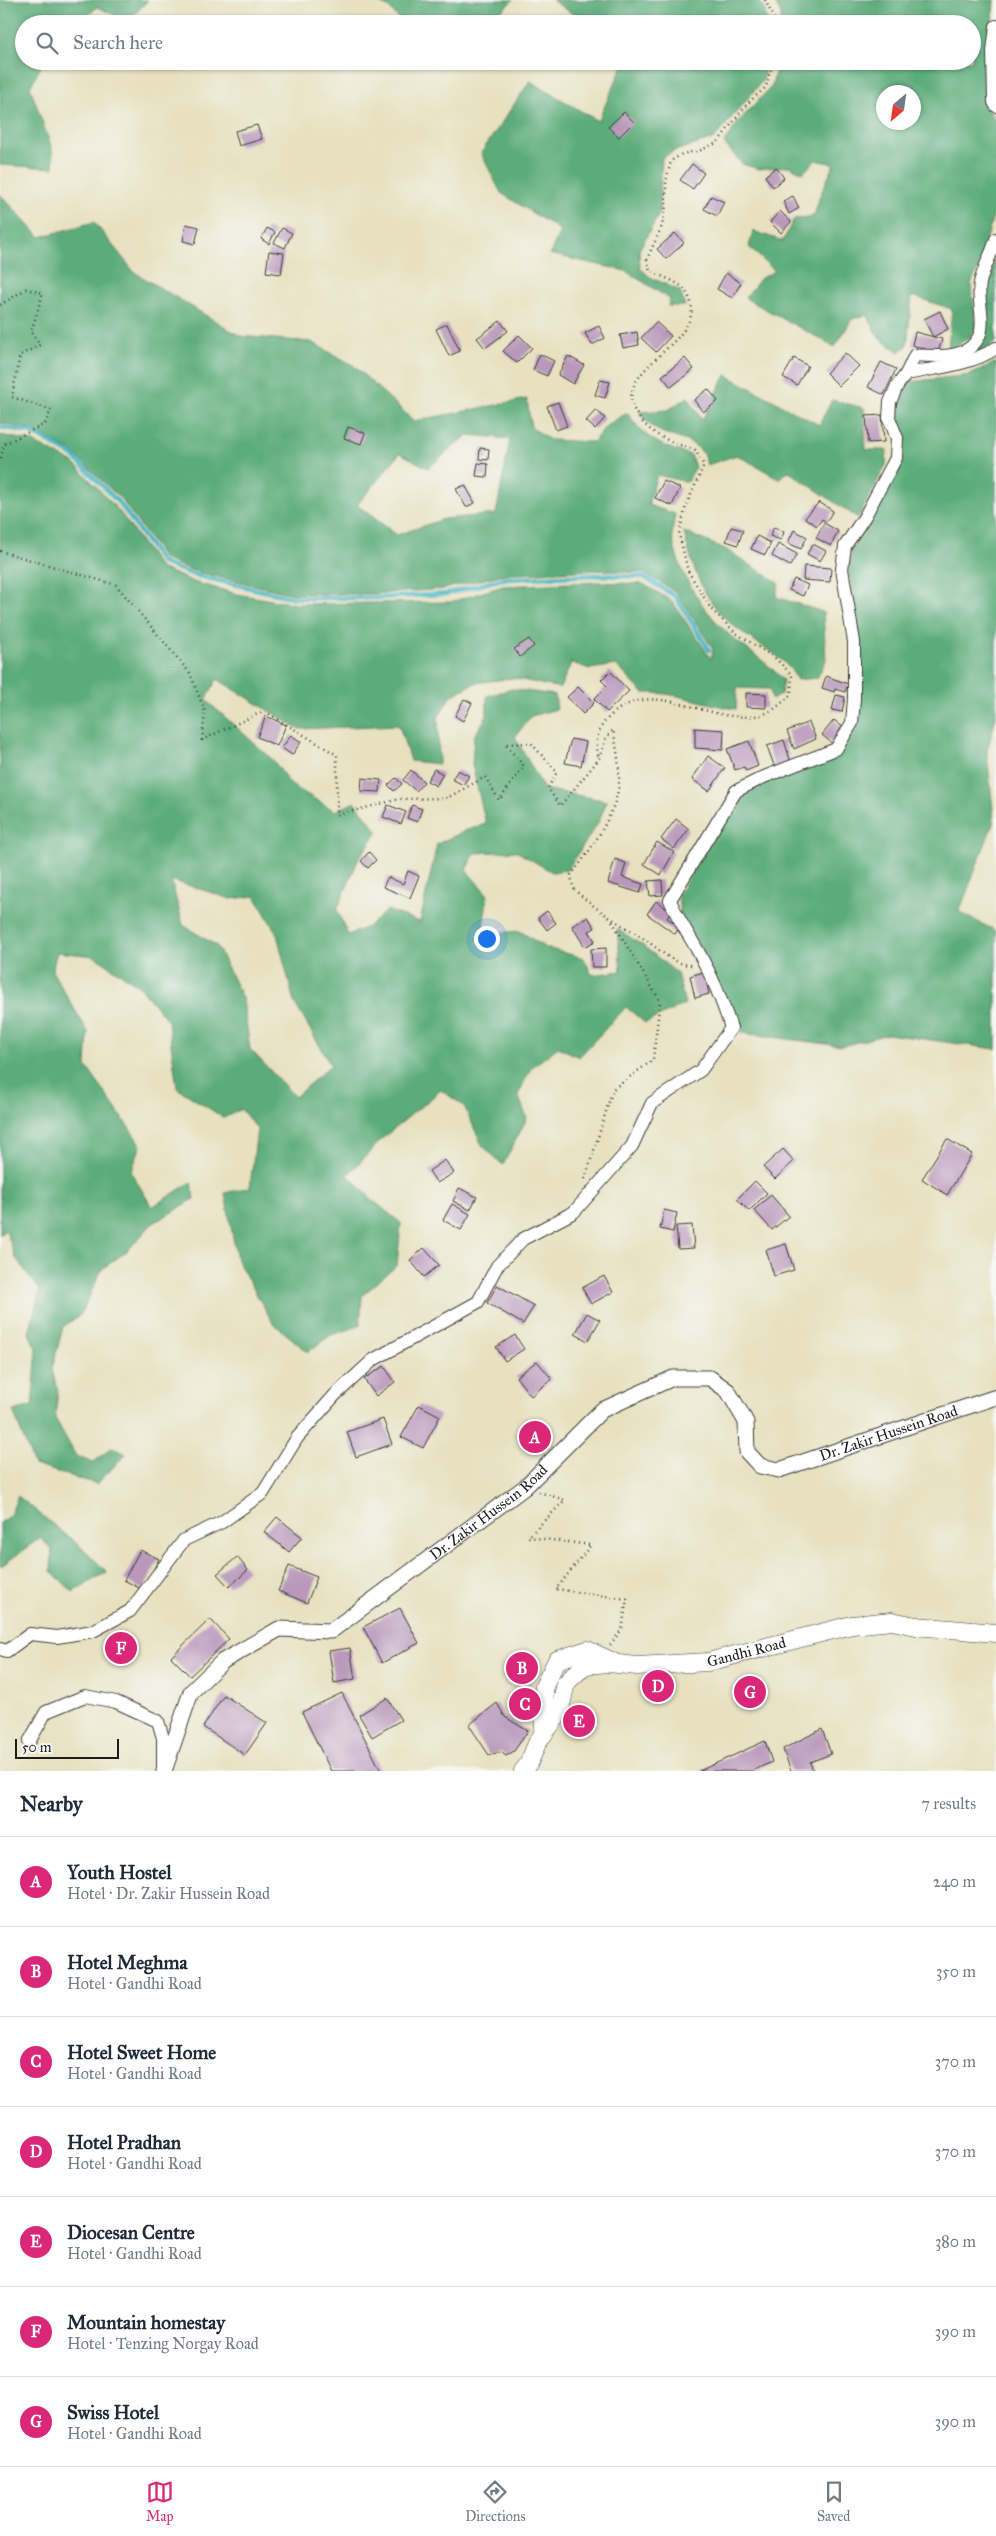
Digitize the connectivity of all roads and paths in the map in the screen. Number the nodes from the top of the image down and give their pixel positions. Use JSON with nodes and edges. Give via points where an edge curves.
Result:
{"nodes":[{"id":1,"x":764,"y":0,"type":"edge"},
{"id":2,"x":772,"y":15,"type":"edge"},
{"id":3,"x":996,"y":26,"type":"edge"},
{"id":4,"x":771,"y":70,"type":"edge"},
{"id":5,"x":996,"y":106,"type":"edge"},
{"id":6,"x":996,"y":240,"type":"edge"},
{"id":7,"x":0,"y":305,"type":"edge"},
{"id":8,"x":996,"y":348,"type":"edge"},
{"id":9,"x":906,"y":374,"type":"junction"},
{"id":10,"x":0,"y":461,"type":"edge"},
{"id":11,"x":0,"y":551,"type":"edge"},
{"id":12,"x":599,"y":759,"type":"junction"},
{"id":13,"x":611,"y":920,"type":"junction"},
{"id":14,"x":706,"y":966,"type":"junction"},
{"id":15,"x":583,"y":1184,"type":"dead end"},
{"id":16,"x":996,"y":1397,"type":"edge"},
{"id":17,"x":525,"y":1487,"type":"junction"},
{"id":18,"x":996,"y":1633,"type":"edge"},
{"id":19,"x":0,"y":1649,"type":"edge"},
{"id":20,"x":609,"y":1660,"type":"junction"},
{"id":21,"x":29,"y":1742,"type":"dead end"},
{"id":22,"x":163,"y":1771,"type":"edge"},
{"id":23,"x":523,"y":1771,"type":"edge"}],
"edges":[{"from":1,"to":2,"type":"path"},
{"from":3,"to":5,"type":"street"},
{"from":4,"to":12,"type":"path","via":[[766,87],[748,103],[717,143],[682,154],[671,161],[662,226],[647,259],[650,272],[683,288],[691,303],[689,321],[678,338],[641,372],[633,386],[631,406],[643,425],[661,438],[695,450],[704,466],[686,506],[679,534],[688,571],[711,610],[736,633],[775,658],[792,675],[791,694],[776,709],[759,715],[729,715],[704,711],[677,701],[651,699],[620,707],[602,724],[596,742]]},
{"from":6,"to":9,"type":"street","via":[[980,284],[980,331],[974,344],[960,354],[942,358],[915,355]]},
{"from":7,"to":10,"type":"path","via":[[26,289],[43,293],[31,332],[40,345],[20,355],[12,397],[51,410],[45,424],[4,444]]},
{"from":8,"to":9,"type":"street","via":[[953,364]]},
{"from":9,"to":14,"type":"street","via":[[890,402],[889,418],[897,438],[896,458],[845,546],[842,568],[854,642],[852,723],[836,749],[736,791],[670,900]]},
{"from":11,"to":12,"type":"path","via":[[116,585],[190,673],[205,712],[202,740],[264,710],[337,755],[337,815],[400,799],[448,798],[486,777],[499,800],[524,766],[505,744],[531,743],[557,772],[548,788],[560,806]]},
{"from":12,"to":13,"type":"path","via":[[606,738],[613,730],[618,752],[618,794],[600,833],[571,875],[572,888]]},
{"from":13,"to":14,"type":"path","via":[[684,964]]},
{"from":13,"to":15,"type":"path","via":[[660,1001],[653,1060],[613,1089]]},
{"from":14,"to":19,"type":"street","via":[[731,1028],[700,1070],[652,1103],[632,1146],[574,1212],[523,1239],[498,1266],[478,1302],[372,1360],[297,1438],[263,1493],[222,1522],[184,1540],[130,1611],[93,1631],[57,1637],[30,1634],[7,1651]]},
{"from":16,"to":17,"type":"street","name":"Dr. Zakir Hussein Road","via":[[779,1470],[760,1466],[747,1452],[746,1422],[728,1391],[710,1378],[673,1378],[602,1410]]},
{"from":17,"to":20,"type":"path","via":[[565,1500],[528,1537],[591,1545],[556,1589],[627,1599],[622,1629]]},
{"from":17,"to":22,"type":"street","name":"Dr. Zakir Hussein Road","via":[[331,1631],[279,1630],[223,1661],[191,1692]]},
{"from":18,"to":20,"type":"main road","name":"Gandhi Road","via":[[892,1621],[852,1625],[708,1662],[637,1666]]},
{"from":20,"to":23,"type":"main road","name":"Gandhi Road","via":[[585,1665],[566,1683],[559,1714],[540,1738]]},
{"from":21,"to":22,"type":"street","via":[[46,1712],[85,1696],[116,1702],[158,1721],[163,1738]]}]}
